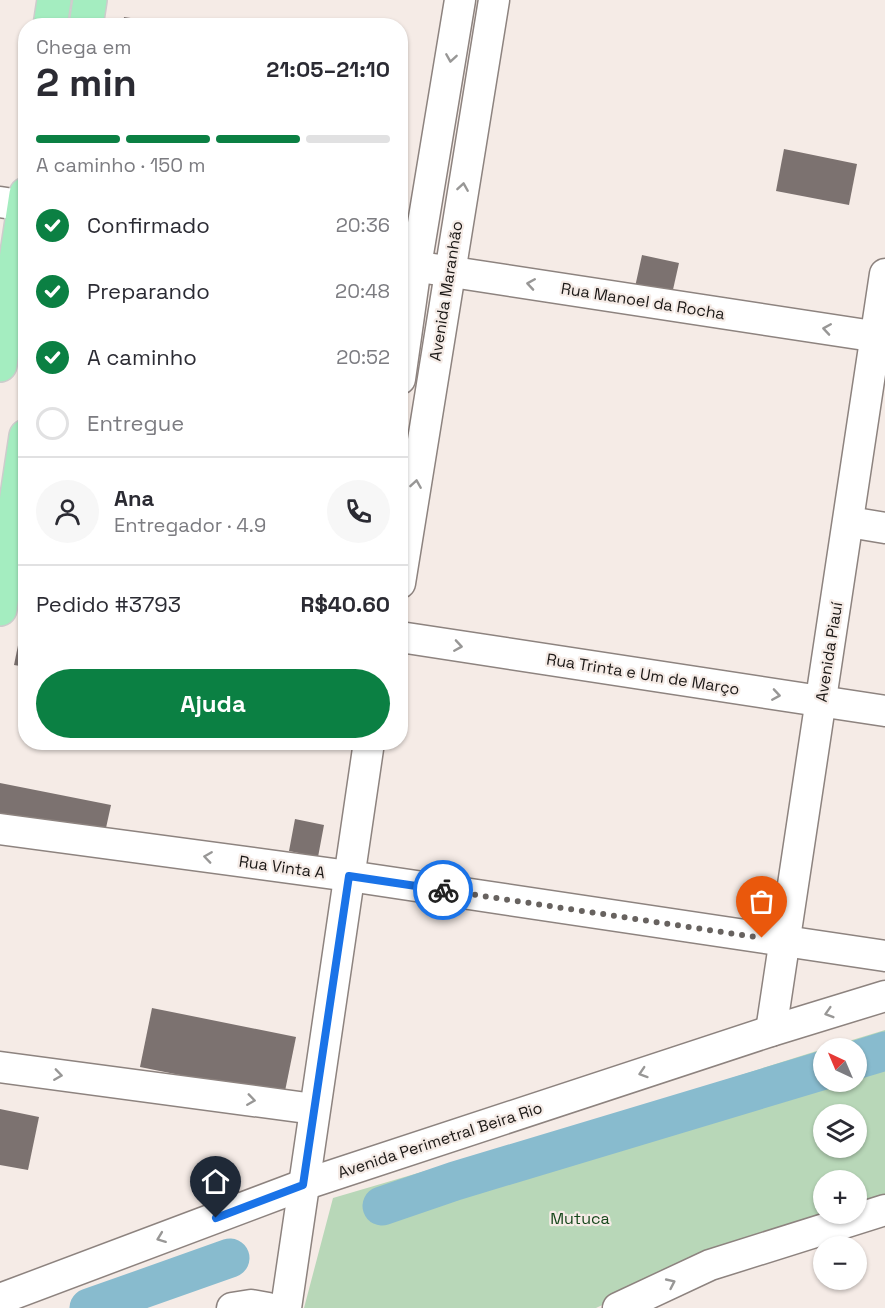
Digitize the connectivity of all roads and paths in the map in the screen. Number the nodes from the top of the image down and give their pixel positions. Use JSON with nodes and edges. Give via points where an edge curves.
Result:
{"nodes":[{"id":1,"x":54,"y":0,"type":"edge"},
{"id":2,"x":90,"y":0,"type":"edge"},
{"id":3,"x":460,"y":0,"type":"edge"},
{"id":4,"x":494,"y":0,"type":"edge"},
{"id":5,"x":51,"y":18,"type":"edge"},
{"id":6,"x":87,"y":18,"type":"edge"},
{"id":7,"x":18,"y":211,"type":"edge"},
{"id":8,"x":408,"y":265,"type":"edge"},
{"id":9,"x":449,"y":271,"type":"junction"},
{"id":10,"x":885,"y":274,"type":"edge"},
{"id":11,"x":881,"y":338,"type":"edge"},
{"id":12,"x":0,"y":365,"type":"edge"},
{"id":13,"x":18,"y":505,"type":"edge"},
{"id":14,"x":849,"y":522,"type":"junction"},
{"id":15,"x":885,"y":528,"type":"edge"},
{"id":16,"x":408,"y":532,"type":"edge"},
{"id":17,"x":10,"y":574,"type":"edge"},
{"id":18,"x":0,"y":609,"type":"edge"},
{"id":19,"x":408,"y":639,"type":"edge"},
{"id":20,"x":821,"y":702,"type":"junction"},
{"id":21,"x":885,"y":711,"type":"edge"},
{"id":22,"x":368,"y":750,"type":"edge"},
{"id":23,"x":0,"y":829,"type":"edge"},
{"id":24,"x":349,"y":876,"type":"junction"},
{"id":25,"x":785,"y":941,"type":"junction"},
{"id":26,"x":885,"y":956,"type":"edge"},
{"id":27,"x":885,"y":996,"type":"edge"},
{"id":28,"x":771,"y":1030,"type":"junction"},
{"id":29,"x":0,"y":1067,"type":"edge"},
{"id":30,"x":314,"y":1109,"type":"junction"},
{"id":31,"x":303,"y":1185,"type":"junction"},
{"id":32,"x":885,"y":1210,"type":"edge"},
{"id":33,"x":0,"y":1299,"type":"edge"},
{"id":34,"x":232,"y":1308,"type":"edge"},
{"id":35,"x":268,"y":1308,"type":"edge"},
{"id":36,"x":286,"y":1308,"type":"edge"},
{"id":37,"x":618,"y":1308,"type":"edge"}],
"edges":[{"from":1,"to":5,"type":"main road"},
{"from":2,"to":6,"type":"main road"},
{"from":3,"to":8,"type":"street","name":"Avenida Maranhão","one_way":true},
{"from":9,"to":4,"type":"street","name":"Avenida Maranhão","one_way":true},
{"from":7,"to":12,"type":"main road"},
{"from":8,"to":9,"type":"street","name":"Rua Manoel da Rocha"},
{"from":11,"to":9,"type":"street","name":"Rua Manoel da Rocha","one_way":true},
{"from":16,"to":9,"type":"street","name":"Avenida Maranhão","one_way":true},
{"from":10,"to":11,"type":"street","name":"Avenida Piauí"},
{"from":11,"to":14,"type":"street","name":"Avenida Piauí"},
{"from":13,"to":17,"type":"main road"},
{"from":14,"to":15,"type":"street"},
{"from":14,"to":20,"type":"street","name":"Avenida Piauí"},
{"from":17,"to":18,"type":"main road"},
{"from":19,"to":20,"type":"street","name":"Rua Trinta e Um de Março","one_way":true},
{"from":20,"to":21,"type":"street","name":"Rua Trinta e Um de Março"},
{"from":20,"to":25,"type":"street","name":"Avenida Piauí"},
{"from":22,"to":24,"type":"street"},
{"from":24,"to":23,"type":"street","name":"Rua Vinta A","one_way":true},
{"from":24,"to":25,"type":"street","name":"Rua Vinta A"},
{"from":24,"to":30,"type":"street"},
{"from":25,"to":26,"type":"street","name":"Rua Vinta A"},
{"from":25,"to":28,"type":"street","name":"Avenida Piauí"},
{"from":27,"to":28,"type":"street","name":"Avenida Perimetral Beira Rio","one_way":true},
{"from":28,"to":31,"type":"street","name":"Avenida Perimetral Beira Rio","one_way":true},
{"from":29,"to":30,"type":"street","one_way":true},
{"from":30,"to":31,"type":"street"},
{"from":31,"to":33,"type":"street","name":"Avenida Perimetral Beira Rio","one_way":true},
{"from":31,"to":36,"type":"street"},
{"from":37,"to":32,"type":"street","one_way":true,"via":[[710,1265]]},
{"from":34,"to":35,"type":"street"}]}
